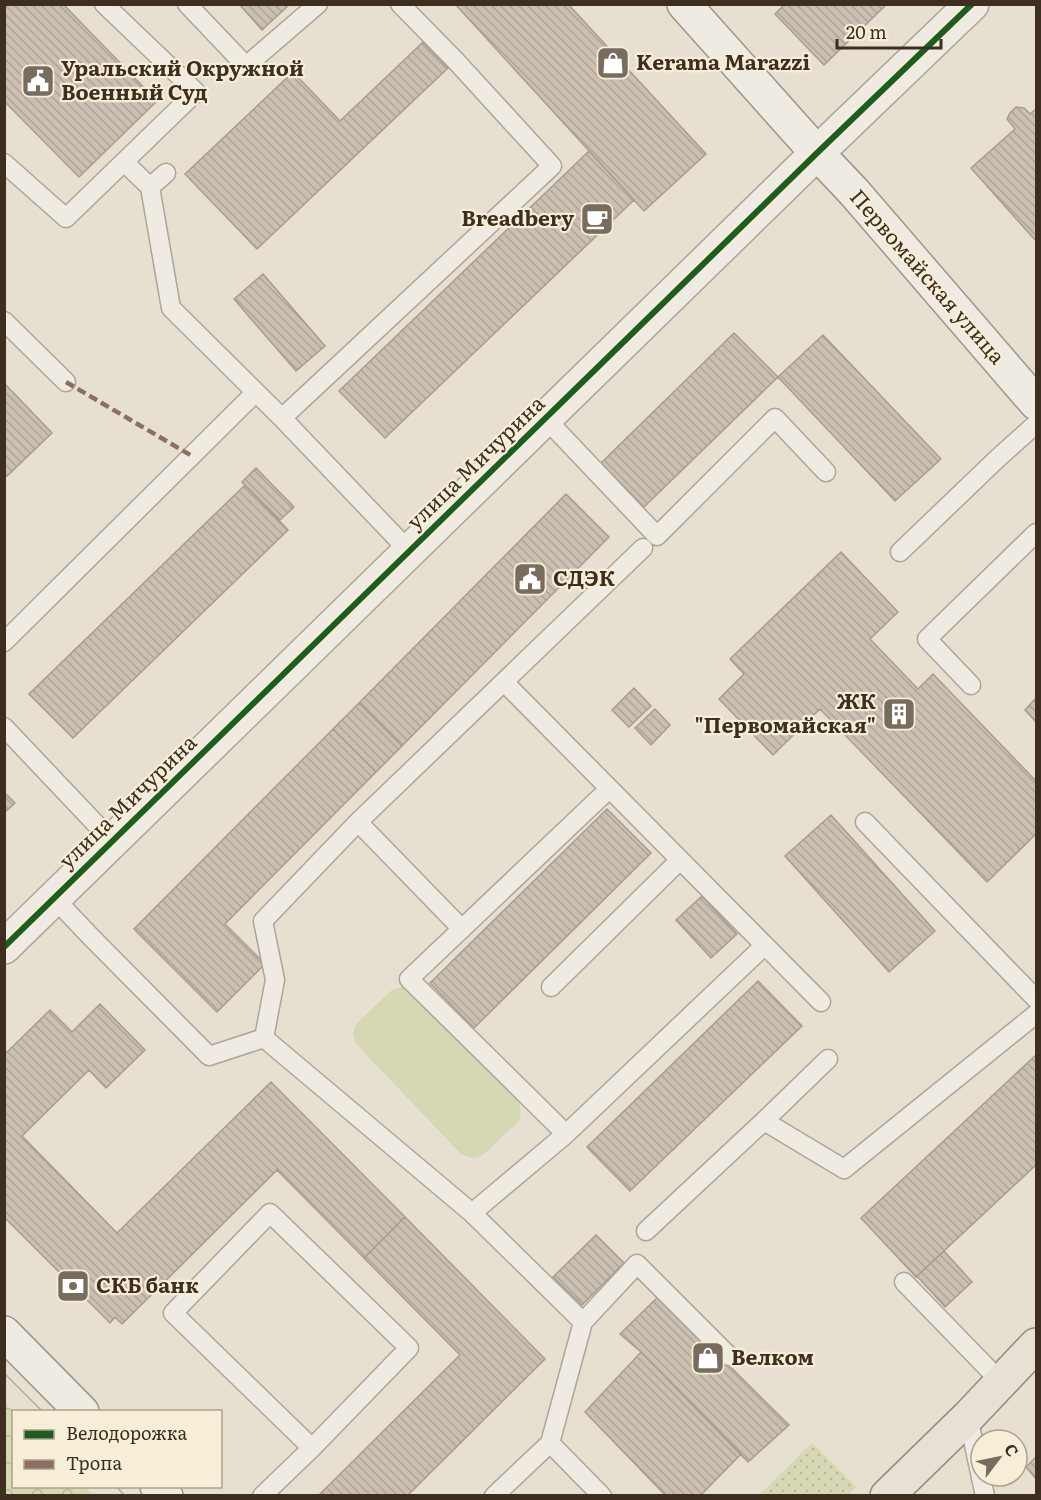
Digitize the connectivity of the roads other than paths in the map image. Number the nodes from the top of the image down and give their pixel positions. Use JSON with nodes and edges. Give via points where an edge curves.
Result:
{"nodes":[{"id":1,"x":104,"y":4,"type":"edge"},
{"id":2,"x":188,"y":4,"type":"edge"},
{"id":3,"x":318,"y":4,"type":"edge"},
{"id":4,"x":400,"y":4,"type":"edge"},
{"id":5,"x":972,"y":4,"type":"edge"},
{"id":6,"x":690,"y":7,"type":"edge"},
{"id":7,"x":817,"y":153,"type":"junction"},
{"id":8,"x":124,"y":162,"type":"junction"},
{"id":9,"x":4,"y":163,"type":"edge"},
{"id":10,"x":166,"y":172,"type":"dead end"},
{"id":11,"x":150,"y":187,"type":"junction"},
{"id":12,"x":4,"y":321,"type":"edge"},
{"id":13,"x":66,"y":382,"type":"dead end"},
{"id":14,"x":255,"y":393,"type":"junction"},
{"id":15,"x":1036,"y":403,"type":"edge"},
{"id":16,"x":282,"y":418,"type":"junction"},
{"id":17,"x":545,"y":418,"type":"junction"},
{"id":18,"x":1036,"y":424,"type":"edge"},
{"id":19,"x":826,"y":472,"type":"dead end"},
{"id":20,"x":1036,"y":533,"type":"edge"},
{"id":21,"x":643,"y":548,"type":"dead end"},
{"id":22,"x":409,"y":550,"type":"junction"},
{"id":23,"x":900,"y":552,"type":"dead end"},
{"id":24,"x":4,"y":642,"type":"edge"},
{"id":25,"x":504,"y":682,"type":"junction"},
{"id":26,"x":971,"y":685,"type":"dead end"},
{"id":27,"x":4,"y":727,"type":"edge"},
{"id":28,"x":609,"y":789,"type":"junction"},
{"id":29,"x":358,"y":822,"type":"junction"},
{"id":30,"x":865,"y":822,"type":"dead end"},
{"id":31,"x":112,"y":842,"type":"junction"},
{"id":32,"x":680,"y":860,"type":"junction"},
{"id":33,"x":54,"y":898,"type":"junction"},
{"id":34,"x":462,"y":929,"type":"junction"},
{"id":35,"x":4,"y":946,"type":"edge"},
{"id":36,"x":764,"y":946,"type":"junction"},
{"id":37,"x":551,"y":987,"type":"dead end"},
{"id":38,"x":1036,"y":999,"type":"edge"},
{"id":39,"x":821,"y":1002,"type":"dead end"},
{"id":40,"x":1036,"y":1014,"type":"edge"},
{"id":41,"x":264,"y":1038,"type":"junction"},
{"id":42,"x":828,"y":1059,"type":"dead end"},
{"id":43,"x":764,"y":1121,"type":"junction"},
{"id":44,"x":566,"y":1134,"type":"junction"},
{"id":45,"x":472,"y":1213,"type":"junction"},
{"id":46,"x":646,"y":1231,"type":"dead end"},
{"id":47,"x":904,"y":1282,"type":"dead end"},
{"id":48,"x":583,"y":1322,"type":"junction"},
{"id":49,"x":4,"y":1333,"type":"edge"},
{"id":50,"x":1036,"y":1346,"type":"edge"},
{"id":51,"x":729,"y":1356,"type":"dead end"},
{"id":52,"x":1001,"y":1382,"type":"junction"},
{"id":53,"x":80,"y":1410,"type":"edge"},
{"id":54,"x":968,"y":1417,"type":"junction"},
{"id":55,"x":550,"y":1443,"type":"junction"},
{"id":56,"x":312,"y":1448,"type":"junction"},
{"id":57,"x":262,"y":1496,"type":"edge"},
{"id":58,"x":494,"y":1496,"type":"edge"},
{"id":59,"x":602,"y":1496,"type":"edge"},
{"id":60,"x":887,"y":1496,"type":"edge"},
{"id":61,"x":985,"y":1496,"type":"edge"}],
"edges":[{"from":1,"to":8,"type":"lane","via":[[196,92]]},
{"from":2,"to":3,"type":"lane","via":[[246,66]]},
{"from":4,"to":16,"type":"lane","via":[[552,166]]},
{"from":5,"to":7,"type":"street","name":"улица Мичурина"},
{"from":6,"to":7,"type":"street","name":"Первомайская улица"},
{"from":7,"to":15,"type":"street","name":"Первомайская улица"},
{"from":7,"to":17,"type":"street","name":"улица Мичурина"},
{"from":8,"to":9,"type":"lane","via":[[66,218]]},
{"from":8,"to":11,"type":"lane"},
{"from":10,"to":11,"type":"lane"},
{"from":11,"to":14,"type":"lane","via":[[171,308]]},
{"from":12,"to":13,"type":"lane"},
{"from":14,"to":16,"type":"lane"},
{"from":14,"to":24,"type":"lane"},
{"from":16,"to":22,"type":"lane"},
{"from":17,"to":19,"type":"lane","via":[[657,536],[775,418]]},
{"from":17,"to":22,"type":"street","name":"улица Мичурина"},
{"from":18,"to":23,"type":"lane"},
{"from":20,"to":26,"type":"lane","via":[[927,639]]},
{"from":21,"to":25,"type":"lane"},
{"from":22,"to":31,"type":"street","name":"улица Мичурина"},
{"from":25,"to":28,"type":"lane"},
{"from":25,"to":29,"type":"lane"},
{"from":27,"to":31,"type":"lane"},
{"from":28,"to":32,"type":"lane"},
{"from":28,"to":34,"type":"lane"},
{"from":29,"to":34,"type":"lane"},
{"from":29,"to":41,"type":"lane","via":[[263,921],[275,980]]},
{"from":30,"to":38,"type":"lane"},
{"from":31,"to":33,"type":"street","name":"улица Мичурина"},
{"from":32,"to":36,"type":"lane"},
{"from":32,"to":37,"type":"lane"},
{"from":33,"to":35,"type":"street","name":"улица Мичурина"},
{"from":33,"to":41,"type":"lane","via":[[209,1056]]},
{"from":34,"to":44,"type":"lane","via":[[409,978]]},
{"from":36,"to":39,"type":"lane"},
{"from":36,"to":44,"type":"lane"},
{"from":40,"to":43,"type":"lane","via":[[844,1169]]},
{"from":41,"to":45,"type":"lane"},
{"from":42,"to":43,"type":"lane"},
{"from":43,"to":46,"type":"lane"},
{"from":44,"to":45,"type":"lane"},
{"from":45,"to":48,"type":"lane"},
{"from":47,"to":52,"type":"lane"},
{"from":48,"to":51,"type":"lane","via":[[637,1264]]},
{"from":48,"to":55,"type":"lane"},
{"from":49,"to":53,"type":"street"},
{"from":50,"to":52,"type":"main road"},
{"from":52,"to":54,"type":"main road"},
{"from":54,"to":60,"type":"main road"},
{"from":54,"to":61,"type":"lane"},
{"from":55,"to":58,"type":"lane"},
{"from":55,"to":59,"type":"lane"},
{"from":56,"to":56,"type":"lane","via":[[409,1348],[270,1214],[173,1313]]},
{"from":56,"to":57,"type":"lane"}]}
